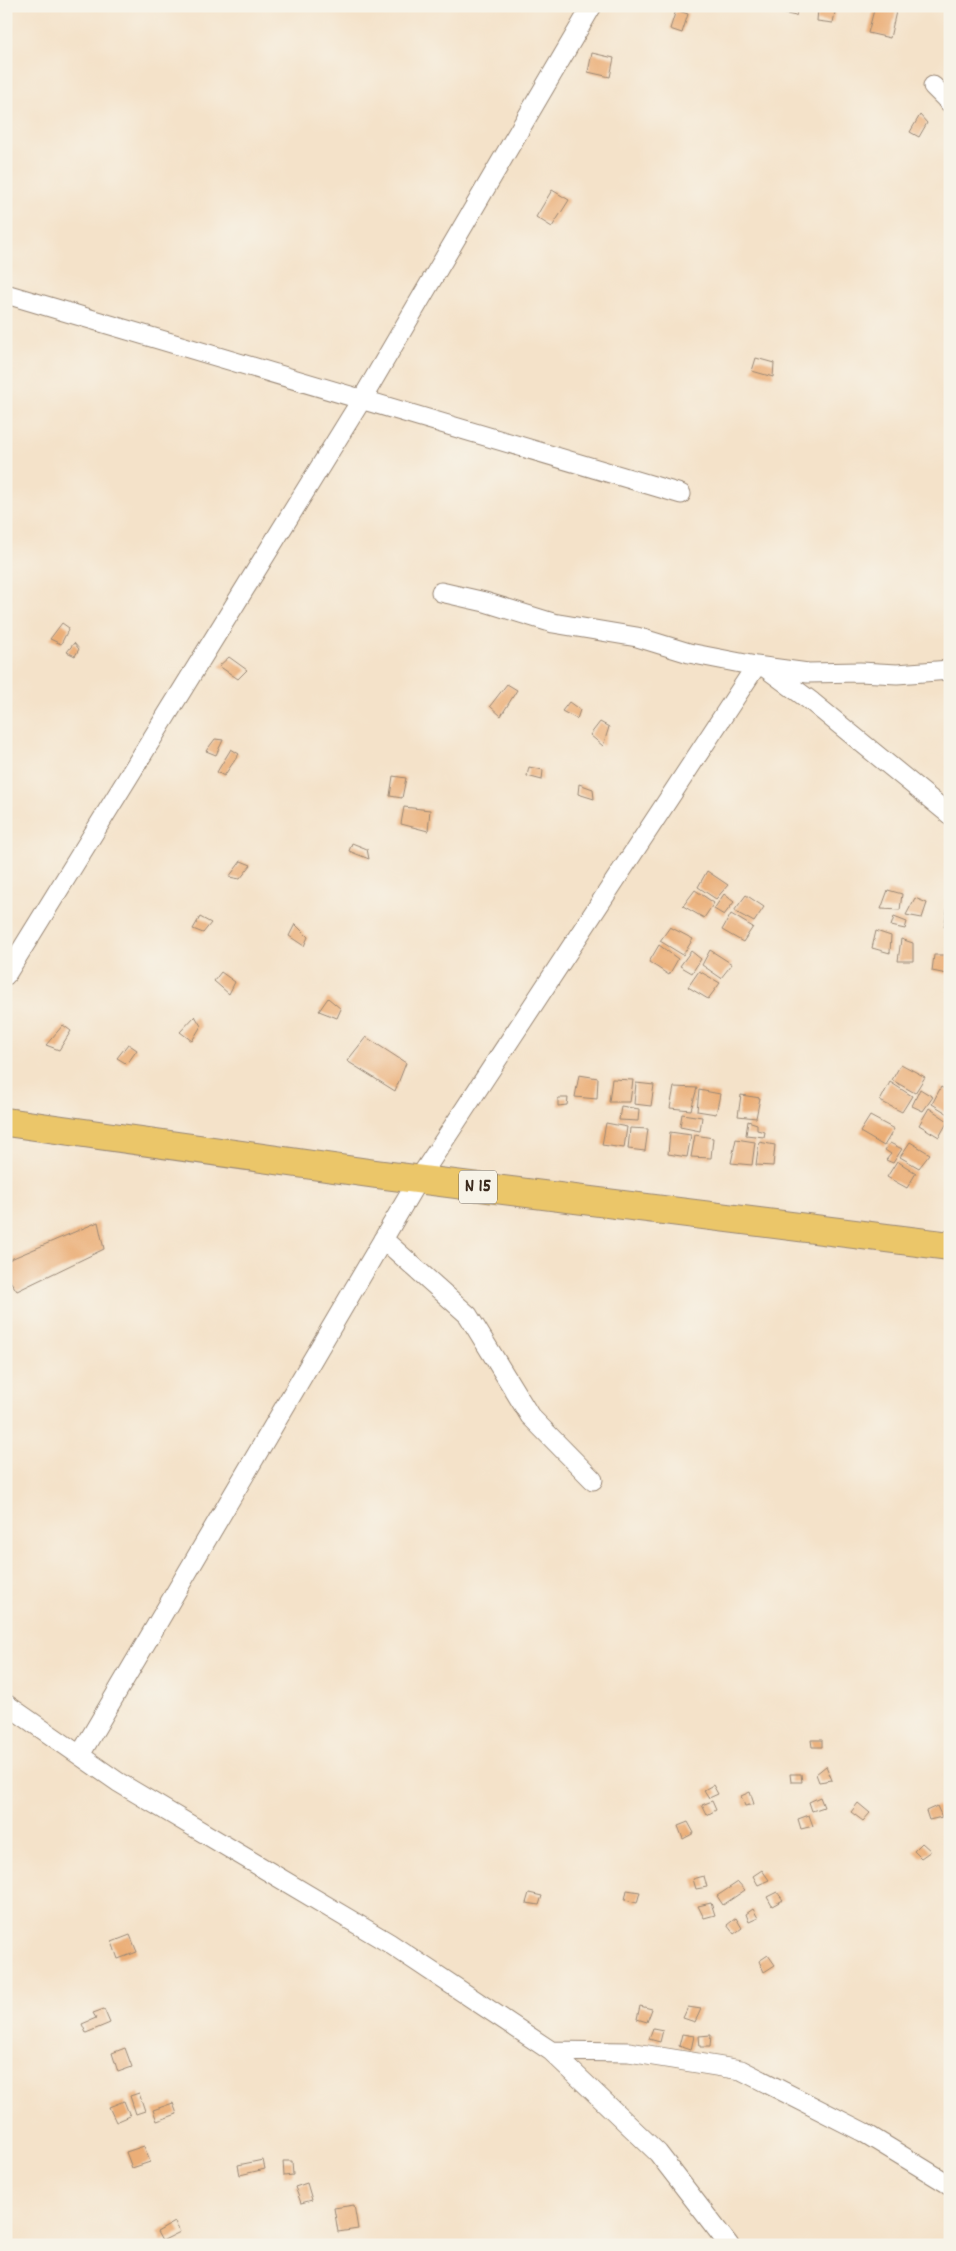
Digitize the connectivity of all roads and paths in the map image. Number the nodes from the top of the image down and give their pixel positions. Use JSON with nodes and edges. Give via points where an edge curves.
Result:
{"nodes":[{"id":1,"x":592,"y":6,"type":"edge"},
{"id":2,"x":933,"y":86,"type":"dead end"},
{"id":3,"x":950,"y":103,"type":"edge"},
{"id":4,"x":6,"y":294,"type":"edge"},
{"id":5,"x":362,"y":399,"type":"junction"},
{"id":6,"x":681,"y":494,"type":"dead end"},
{"id":7,"x":441,"y":592,"type":"dead end"},
{"id":8,"x":760,"y":667,"type":"junction"},
{"id":9,"x":950,"y":670,"type":"edge"},
{"id":10,"x":950,"y":815,"type":"edge"},
{"id":11,"x":6,"y":975,"type":"edge"},
{"id":12,"x":6,"y":1122,"type":"edge"},
{"id":13,"x":418,"y":1180,"type":"junction"},
{"id":14,"x":383,"y":1239,"type":"junction"},
{"id":15,"x":950,"y":1246,"type":"edge"},
{"id":16,"x":593,"y":1480,"type":"dead end"},
{"id":17,"x":6,"y":1704,"type":"edge"},
{"id":18,"x":80,"y":1756,"type":"junction"},
{"id":19,"x":551,"y":2051,"type":"junction"},
{"id":20,"x":950,"y":2185,"type":"edge"},
{"id":21,"x":729,"y":2245,"type":"edge"}],
"edges":[{"from":1,"to":5,"type":"street"},
{"from":2,"to":3,"type":"street"},
{"from":4,"to":5,"type":"street"},
{"from":5,"to":6,"type":"street"},
{"from":5,"to":11,"type":"street"},
{"from":7,"to":8,"type":"street","via":[[553,623],[637,637],[690,653]]},
{"from":8,"to":9,"type":"street","via":[[808,673],[897,674]]},
{"from":8,"to":10,"type":"street","via":[[812,702]]},
{"from":8,"to":13,"type":"street"},
{"from":12,"to":13,"type":"main road","number":"N 15"},
{"from":13,"to":14,"type":"street"},
{"from":13,"to":15,"type":"main road","number":"N 15"},
{"from":14,"to":16,"type":"street","via":[[468,1315],[530,1416]]},
{"from":14,"to":18,"type":"street"},
{"from":17,"to":18,"type":"street"},
{"from":18,"to":19,"type":"street","via":[[118,1782],[389,1943]]},
{"from":19,"to":20,"type":"street","via":[[629,2052],[740,2070],[863,2132]]},
{"from":19,"to":21,"type":"street","via":[[658,2153]]}]}
